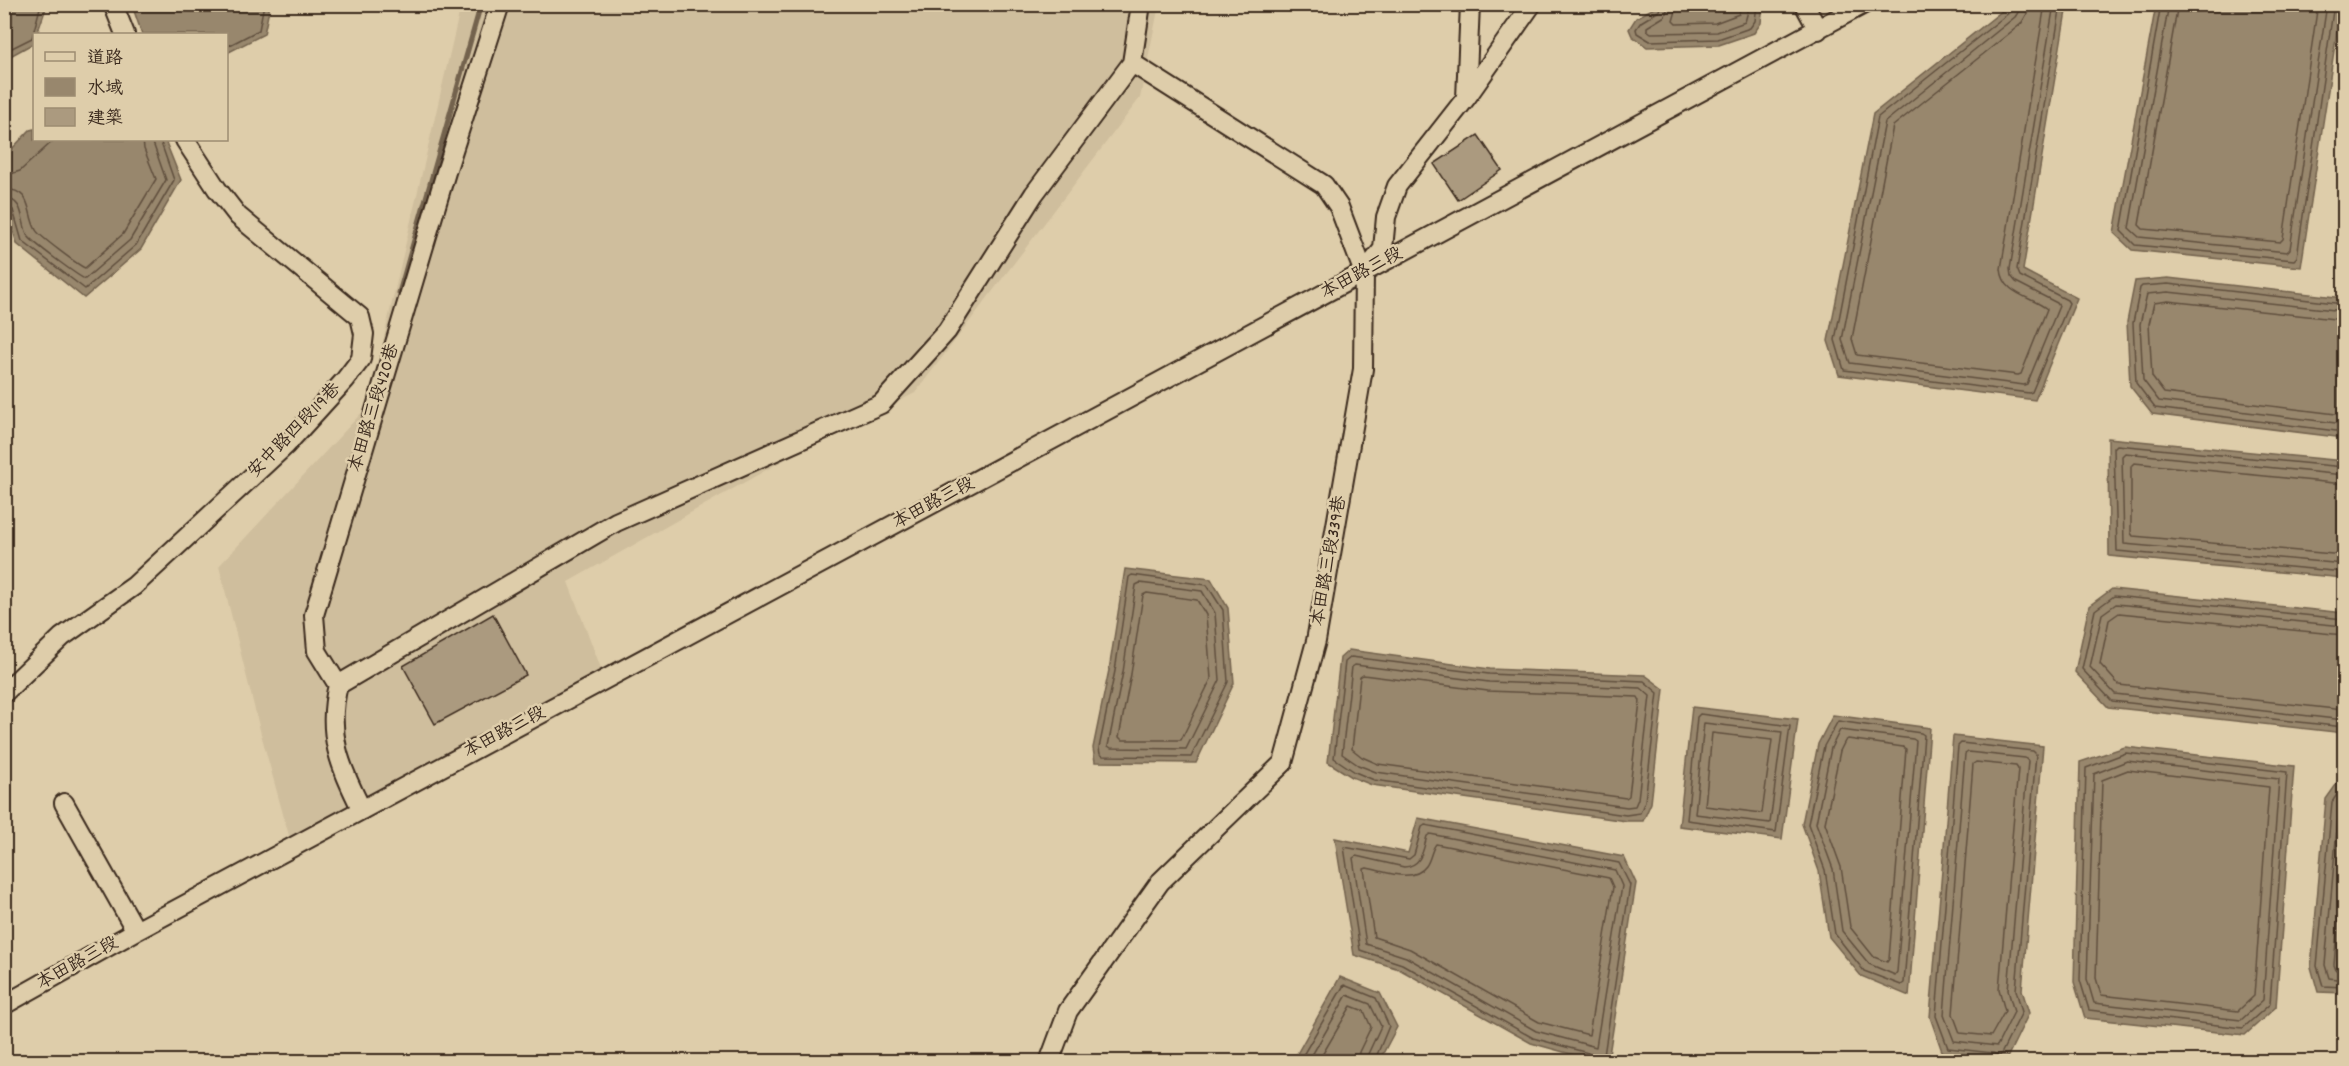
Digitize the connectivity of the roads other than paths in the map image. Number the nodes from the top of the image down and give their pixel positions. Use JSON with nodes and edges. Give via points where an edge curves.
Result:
{"nodes":[{"id":1,"x":113,"y":4,"type":"edge"},
{"id":2,"x":501,"y":4,"type":"edge"},
{"id":3,"x":1141,"y":4,"type":"edge"},
{"id":4,"x":1470,"y":4,"type":"edge"},
{"id":5,"x":1532,"y":4,"type":"edge"},
{"id":6,"x":1804,"y":4,"type":"edge"},
{"id":7,"x":1864,"y":4,"type":"edge"},
{"id":8,"x":1818,"y":30,"type":"junction"},
{"id":9,"x":125,"y":33,"type":"edge"},
{"id":10,"x":1132,"y":63,"type":"junction"},
{"id":11,"x":1466,"y":98,"type":"junction"},
{"id":12,"x":186,"y":141,"type":"edge"},
{"id":13,"x":1364,"y":273,"type":"junction"},
{"id":14,"x":338,"y":685,"type":"junction"},
{"id":15,"x":4,"y":693,"type":"edge"},
{"id":16,"x":64,"y":803,"type":"dead end"},
{"id":17,"x":362,"y":810,"type":"junction"},
{"id":18,"x":136,"y":932,"type":"junction"},
{"id":19,"x":4,"y":1005,"type":"edge"},
{"id":20,"x":1049,"y":1062,"type":"edge"}],
"edges":[{"from":1,"to":9,"type":"street"},
{"from":2,"to":14,"type":"street","name":"本田路三段420巷","via":[[443,183],[314,615],[317,651]]},
{"from":3,"to":10,"type":"street"},
{"from":4,"to":11,"type":"street"},
{"from":5,"to":11,"type":"street"},
{"from":6,"to":8,"type":"street"},
{"from":7,"to":8,"type":"street","name":"本田路三段"},
{"from":8,"to":13,"type":"street","name":"本田路三段"},
{"from":10,"to":13,"type":"street","via":[[1324,185],[1339,207]]},
{"from":10,"to":14,"type":"street","via":[[1034,194],[948,331],[881,404],[616,522]]},
{"from":11,"to":13,"type":"street","via":[[1397,186],[1386,217],[1383,249]]},
{"from":12,"to":15,"type":"street","name":"安中路四段119巷","via":[[238,216],[360,317],[364,334],[361,359],[285,446],[134,585],[62,637]]},
{"from":13,"to":17,"type":"street","name":"本田路三段"},
{"from":13,"to":20,"type":"street","name":"本田路三段339巷","via":[[1359,393],[1316,641],[1283,762],[1160,882],[1068,1011]]},
{"from":14,"to":17,"type":"street","via":[[332,707],[334,742],[344,777]]},
{"from":16,"to":18,"type":"street"},
{"from":17,"to":18,"type":"street","name":"本田路三段"},
{"from":18,"to":19,"type":"street","name":"本田路三段"}]}
